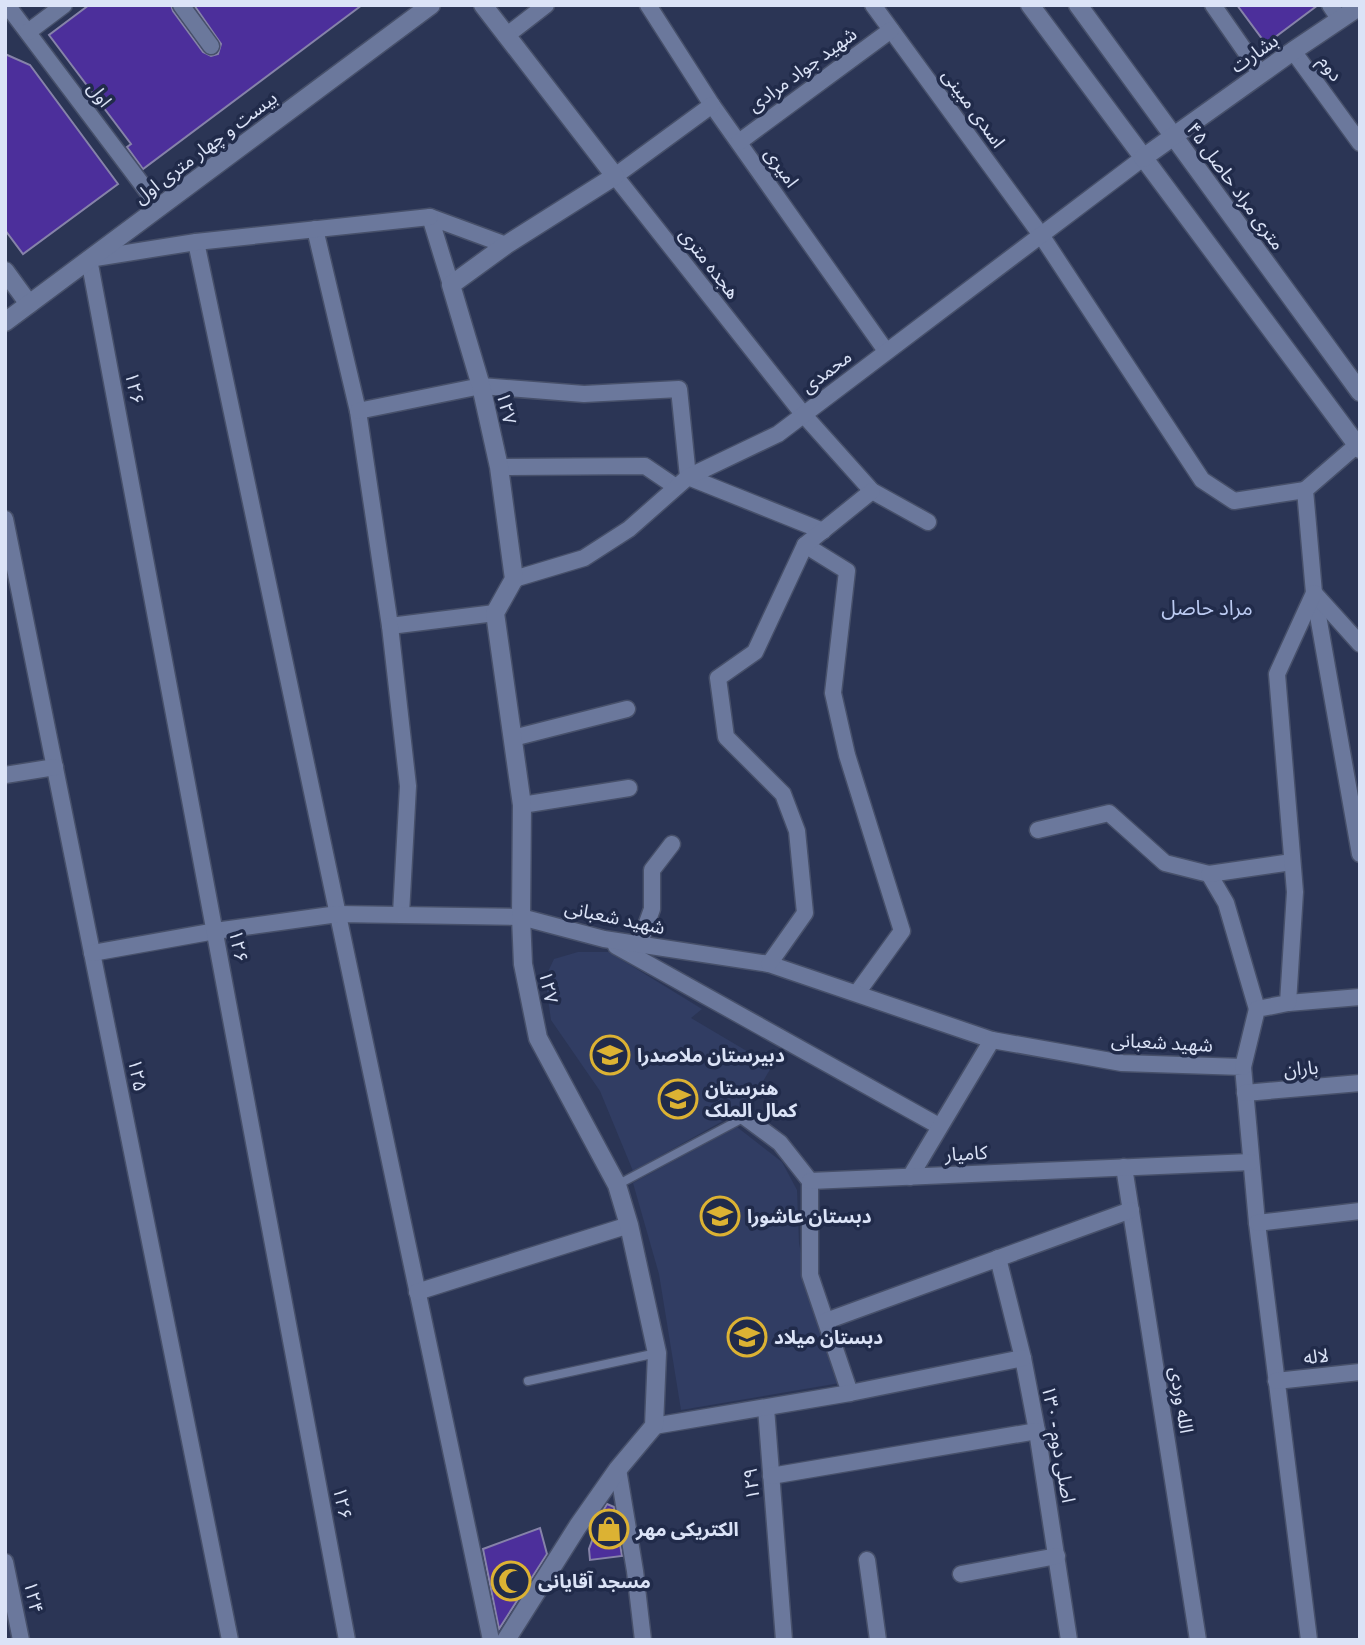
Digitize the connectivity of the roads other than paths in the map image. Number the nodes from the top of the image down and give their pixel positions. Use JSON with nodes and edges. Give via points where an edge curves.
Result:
{"nodes":[{"id":1,"x":7,"y":5,"type":"edge"},
{"id":2,"x":64,"y":5,"type":"edge"},
{"id":3,"x":181,"y":5,"type":"edge"},
{"id":4,"x":431,"y":5,"type":"edge"},
{"id":5,"x":483,"y":5,"type":"edge"},
{"id":6,"x":546,"y":5,"type":"edge"},
{"id":7,"x":648,"y":5,"type":"edge"},
{"id":8,"x":873,"y":5,"type":"edge"},
{"id":9,"x":1030,"y":5,"type":"edge"},
{"id":10,"x":1078,"y":5,"type":"edge"},
{"id":11,"x":1213,"y":5,"type":"edge"},
{"id":12,"x":1360,"y":6,"type":"edge"},
{"id":13,"x":1335,"y":13,"type":"edge"},
{"id":14,"x":891,"y":30,"type":"junction"},
{"id":15,"x":28,"y":32,"type":"junction"},
{"id":16,"x":506,"y":36,"type":"junction"},
{"id":17,"x":211,"y":46,"type":"dead end"},
{"id":18,"x":1293,"y":51,"type":"junction"},
{"id":19,"x":1261,"y":74,"type":"junction"},
{"id":20,"x":712,"y":105,"type":"junction"},
{"id":21,"x":1173,"y":136,"type":"junction"},
{"id":22,"x":739,"y":142,"type":"junction"},
{"id":23,"x":1360,"y":143,"type":"edge"},
{"id":24,"x":1143,"y":158,"type":"junction"},
{"id":25,"x":615,"y":176,"type":"junction"},
{"id":26,"x":159,"y":207,"type":"junction"},
{"id":27,"x":430,"y":218,"type":"junction"},
{"id":28,"x":315,"y":229,"type":"junction"},
{"id":29,"x":1041,"y":235,"type":"junction"},
{"id":30,"x":196,"y":242,"type":"junction"},
{"id":31,"x":506,"y":245,"type":"junction"},
{"id":32,"x":89,"y":259,"type":"junction"},
{"id":33,"x":5,"y":271,"type":"edge"},
{"id":34,"x":452,"y":285,"type":"junction"},
{"id":35,"x":29,"y":304,"type":"junction"},
{"id":36,"x":5,"y":322,"type":"edge"},
{"id":37,"x":886,"y":351,"type":"junction"},
{"id":38,"x":1357,"y":384,"type":"edge"},
{"id":39,"x":481,"y":386,"type":"junction"},
{"id":40,"x":358,"y":411,"type":"junction"},
{"id":41,"x":803,"y":414,"type":"junction"},
{"id":42,"x":1358,"y":447,"type":"edge"},
{"id":43,"x":499,"y":467,"type":"junction"},
{"id":44,"x":682,"y":482,"type":"junction"},
{"id":45,"x":1306,"y":490,"type":"junction"},
{"id":46,"x":872,"y":491,"type":"junction"},
{"id":47,"x":5,"y":519,"type":"edge"},
{"id":48,"x":928,"y":522,"type":"dead end"},
{"id":49,"x":823,"y":531,"type":"junction"},
{"id":50,"x":805,"y":545,"type":"junction"},
{"id":51,"x":514,"y":579,"type":"junction"},
{"id":52,"x":1314,"y":593,"type":"junction"},
{"id":53,"x":495,"y":613,"type":"junction"},
{"id":54,"x":390,"y":626,"type":"junction"},
{"id":55,"x":1360,"y":644,"type":"edge"},
{"id":56,"x":627,"y":709,"type":"dead end"},
{"id":57,"x":513,"y":738,"type":"junction"},
{"id":58,"x":55,"y":767,"type":"junction"},
{"id":59,"x":5,"y":775,"type":"edge"},
{"id":60,"x":629,"y":788,"type":"dead end"},
{"id":61,"x":522,"y":805,"type":"junction"},
{"id":62,"x":1038,"y":830,"type":"dead end"},
{"id":63,"x":671,"y":844,"type":"dead end"},
{"id":64,"x":1360,"y":854,"type":"edge"},
{"id":65,"x":1292,"y":862,"type":"junction"},
{"id":66,"x":1209,"y":874,"type":"junction"},
{"id":67,"x":338,"y":914,"type":"junction"},
{"id":68,"x":401,"y":914,"type":"junction"},
{"id":69,"x":521,"y":917,"type":"junction"},
{"id":70,"x":215,"y":931,"type":"junction"},
{"id":71,"x":604,"y":939,"type":"junction"},
{"id":72,"x":639,"y":945,"type":"junction"},
{"id":73,"x":92,"y":953,"type":"junction"},
{"id":74,"x":769,"y":964,"type":"junction"},
{"id":75,"x":858,"y":993,"type":"junction"},
{"id":76,"x":1360,"y":997,"type":"edge"},
{"id":77,"x":1288,"y":1003,"type":"junction"},
{"id":78,"x":1257,"y":1009,"type":"junction"},
{"id":79,"x":992,"y":1040,"type":"junction"},
{"id":80,"x":1243,"y":1067,"type":"junction"},
{"id":81,"x":1360,"y":1083,"type":"edge"},
{"id":82,"x":1245,"y":1094,"type":"junction"},
{"id":83,"x":745,"y":1117,"type":"joint"},
{"id":84,"x":939,"y":1126,"type":"junction"},
{"id":85,"x":1251,"y":1162,"type":"junction"},
{"id":86,"x":1125,"y":1167,"type":"junction"},
{"id":87,"x":911,"y":1177,"type":"junction"},
{"id":88,"x":810,"y":1181,"type":"junction"},
{"id":89,"x":617,"y":1185,"type":"junction"},
{"id":90,"x":1131,"y":1210,"type":"junction"},
{"id":91,"x":1360,"y":1211,"type":"edge"},
{"id":92,"x":1257,"y":1223,"type":"junction"},
{"id":93,"x":629,"y":1225,"type":"junction"},
{"id":94,"x":998,"y":1258,"type":"junction"},
{"id":95,"x":417,"y":1292,"type":"junction"},
{"id":96,"x":826,"y":1321,"type":"junction"},
{"id":97,"x":657,"y":1353,"type":"junction"},
{"id":98,"x":1023,"y":1358,"type":"junction"},
{"id":99,"x":1360,"y":1372,"type":"edge"},
{"id":100,"x":528,"y":1381,"type":"dead end"},
{"id":101,"x":1276,"y":1381,"type":"junction"},
{"id":102,"x":850,"y":1393,"type":"junction"},
{"id":103,"x":766,"y":1408,"type":"junction"},
{"id":104,"x":654,"y":1426,"type":"junction"},
{"id":105,"x":1037,"y":1431,"type":"junction"},
{"id":106,"x":618,"y":1469,"type":"junction"},
{"id":107,"x":771,"y":1476,"type":"junction"},
{"id":108,"x":1057,"y":1556,"type":"junction"},
{"id":109,"x":867,"y":1560,"type":"dead end"},
{"id":110,"x":5,"y":1562,"type":"edge"},
{"id":111,"x":961,"y":1574,"type":"dead end"},
{"id":112,"x":21,"y":1640,"type":"edge"},
{"id":113,"x":230,"y":1640,"type":"edge"},
{"id":114,"x":347,"y":1640,"type":"edge"},
{"id":115,"x":491,"y":1640,"type":"edge"},
{"id":116,"x":506,"y":1640,"type":"edge"},
{"id":117,"x":643,"y":1640,"type":"edge"},
{"id":118,"x":784,"y":1640,"type":"edge"},
{"id":119,"x":878,"y":1640,"type":"edge"},
{"id":120,"x":1069,"y":1640,"type":"edge"},
{"id":121,"x":1198,"y":1640,"type":"edge"},
{"id":122,"x":1309,"y":1640,"type":"edge"}],
"edges":[{"from":1,"to":15,"type":"street","name":"اول"},
{"from":2,"to":15,"type":"street"},
{"from":3,"to":17,"type":"street"},
{"from":4,"to":26,"type":"street","name":"بیست و چهار متری اول"},
{"from":5,"to":16,"type":"street","name":"هجده متری"},
{"from":6,"to":16,"type":"street"},
{"from":7,"to":20,"type":"street","name":"امیری"},
{"from":8,"to":14,"type":"street","name":"اسدی مبینی"},
{"from":9,"to":24,"type":"street"},
{"from":10,"to":21,"type":"street","name":"۴۵ متری مراد حاصل"},
{"from":11,"to":19,"type":"street"},
{"from":12,"to":13,"type":"street","name":"بشارت"},
{"from":13,"to":18,"type":"street","name":"بشارت"},
{"from":14,"to":22,"type":"street","name":"شهید جواد مرادی"},
{"from":14,"to":29,"type":"street","name":"اسدی مبینی"},
{"from":15,"to":26,"type":"street","name":"اول"},
{"from":16,"to":25,"type":"street","name":"هجده متری"},
{"from":18,"to":19,"type":"street","name":"بشارت"},
{"from":18,"to":23,"type":"street","name":"دوم"},
{"from":19,"to":21,"type":"street","name":"بشارت"},
{"from":20,"to":22,"type":"street","name":"امیری"},
{"from":20,"to":25,"type":"street"},
{"from":21,"to":24,"type":"street","name":"بشارت"},
{"from":21,"to":38,"type":"street","name":"۴۵ متری مراد حاصل"},
{"from":22,"to":37,"type":"street","name":"امیری"},
{"from":24,"to":29,"type":"street","name":"محمدی"},
{"from":24,"to":42,"type":"street"},
{"from":25,"to":31,"type":"street"},
{"from":25,"to":41,"type":"street","name":"هجده متری"},
{"from":26,"to":32,"type":"street","name":"بیست و چهار متری اول"},
{"from":27,"to":28,"type":"street"},
{"from":27,"to":31,"type":"street"},
{"from":27,"to":34,"type":"street"},
{"from":28,"to":30,"type":"street"},
{"from":28,"to":40,"type":"street"},
{"from":29,"to":37,"type":"street","name":"محمدی"},
{"from":29,"to":45,"type":"street","name":"اسدی مبینی","via":[[1202,480],[1234,501]]},
{"from":30,"to":32,"type":"street"},
{"from":30,"to":67,"type":"street"},
{"from":31,"to":34,"type":"street"},
{"from":32,"to":35,"type":"street","name":"بیست و چهار متری اول"},
{"from":32,"to":70,"type":"street","name":"۱۲۶"},
{"from":33,"to":35,"type":"street"},
{"from":34,"to":39,"type":"street","name":"۱۲۷"},
{"from":35,"to":36,"type":"street","name":"بیست و چهار متری اول"},
{"from":37,"to":41,"type":"street","name":"محمدی"},
{"from":39,"to":40,"type":"street"},
{"from":39,"to":43,"type":"street","name":"۱۲۷"},
{"from":39,"to":44,"type":"street","via":[[584,394],[679,389]]},
{"from":40,"to":54,"type":"street"},
{"from":41,"to":44,"type":"street","name":"محمدی","via":[[778,434]]},
{"from":41,"to":46,"type":"street","name":"هجده متری"},
{"from":42,"to":45,"type":"street"},
{"from":43,"to":44,"type":"street","via":[[645,466]]},
{"from":43,"to":51,"type":"street","name":"۱۲۷"},
{"from":44,"to":49,"type":"street"},
{"from":44,"to":51,"type":"street","name":"محمدی","via":[[629,529],[584,558]]},
{"from":45,"to":52,"type":"street"},
{"from":46,"to":48,"type":"street","name":"هجده متری"},
{"from":46,"to":49,"type":"street"},
{"from":47,"to":58,"type":"street","name":"۱۲۵"},
{"from":49,"to":50,"type":"street"},
{"from":50,"to":74,"type":"street","via":[[755,652],[718,678],[726,737],[783,794],[797,831],[805,913]]},
{"from":50,"to":75,"type":"street","via":[[846,571],[833,693],[847,755],[902,931]]},
{"from":51,"to":53,"type":"street"},
{"from":52,"to":55,"type":"street"},
{"from":52,"to":64,"type":"street"},
{"from":52,"to":65,"type":"street","via":[[1277,674]]},
{"from":53,"to":54,"type":"street"},
{"from":53,"to":57,"type":"street","name":"۱۲۷"},
{"from":54,"to":68,"type":"street","via":[[408,786]]},
{"from":56,"to":57,"type":"street"},
{"from":57,"to":61,"type":"street","name":"۱۲۷"},
{"from":58,"to":59,"type":"street"},
{"from":58,"to":73,"type":"street","name":"۱۲۵"},
{"from":60,"to":61,"type":"street"},
{"from":61,"to":69,"type":"street","name":"۱۲۷"},
{"from":62,"to":66,"type":"street","via":[[1110,813],[1165,863]]},
{"from":63,"to":72,"type":"street","via":[[652,870],[652,909]]},
{"from":65,"to":66,"type":"street"},
{"from":65,"to":77,"type":"street","via":[[1295,892]]},
{"from":66,"to":78,"type":"street","via":[[1226,904]]},
{"from":67,"to":68,"type":"street","name":"شهید شعبانی"},
{"from":67,"to":70,"type":"street","name":"شهید شعبانی"},
{"from":67,"to":95,"type":"street"},
{"from":68,"to":69,"type":"street","name":"شهید شعبانی"},
{"from":69,"to":71,"type":"street","name":"شهید شعبانی"},
{"from":69,"to":89,"type":"street","name":"۱۲۷","via":[[523,964],[538,1038]]},
{"from":70,"to":73,"type":"street","name":"شهید شعبانی"},
{"from":70,"to":114,"type":"street","name":"۱۲۶"},
{"from":71,"to":72,"type":"street","name":"شهید شعبانی"},
{"from":71,"to":84,"type":"street"},
{"from":72,"to":74,"type":"street","name":"شهید شعبانی"},
{"from":73,"to":113,"type":"street","name":"۱۲۵"},
{"from":74,"to":75,"type":"street","name":"شهید شعبانی"},
{"from":75,"to":79,"type":"street","name":"شهید شعبانی"},
{"from":76,"to":77,"type":"street"},
{"from":77,"to":78,"type":"street"},
{"from":78,"to":80,"type":"street"},
{"from":79,"to":80,"type":"street","name":"شهید شعبانی","via":[[1122,1063]]},
{"from":79,"to":84,"type":"street"},
{"from":80,"to":82,"type":"street"},
{"from":81,"to":82,"type":"street","name":"باران"},
{"from":82,"to":85,"type":"street"},
{"from":83,"to":88,"type":"street","via":[[780,1143]]},
{"from":83,"to":89,"type":"lane"},
{"from":84,"to":87,"type":"street"},
{"from":85,"to":86,"type":"street","name":"کامیار"},
{"from":85,"to":92,"type":"street"},
{"from":86,"to":87,"type":"street","name":"کامیار"},
{"from":86,"to":90,"type":"street","name":"الله وردی"},
{"from":87,"to":88,"type":"street","name":"کامیار"},
{"from":88,"to":96,"type":"street","via":[[810,1275]]},
{"from":89,"to":93,"type":"street","name":"۱۲۷"},
{"from":90,"to":94,"type":"street"},
{"from":90,"to":121,"type":"street","name":"الله وردی"},
{"from":91,"to":92,"type":"street"},
{"from":92,"to":101,"type":"street"},
{"from":93,"to":95,"type":"street"},
{"from":93,"to":97,"type":"street","name":"۱۲۷"},
{"from":94,"to":96,"type":"street"},
{"from":94,"to":98,"type":"street","name":"اصلی دوم - ۱۳۰"},
{"from":95,"to":115,"type":"street"},
{"from":96,"to":102,"type":"street"},
{"from":97,"to":100,"type":"lane"},
{"from":97,"to":104,"type":"street","name":"۱۲۷"},
{"from":98,"to":102,"type":"street"},
{"from":98,"to":105,"type":"street","name":"اصلی دوم - ۱۳۰"},
{"from":99,"to":101,"type":"street","name":"لاله"},
{"from":101,"to":122,"type":"street"},
{"from":102,"to":103,"type":"street"},
{"from":103,"to":104,"type":"street"},
{"from":103,"to":107,"type":"street","name":"۱۲۹"},
{"from":104,"to":106,"type":"street"},
{"from":105,"to":107,"type":"street"},
{"from":105,"to":108,"type":"street","name":"اصلی دوم - ۱۳۰"},
{"from":106,"to":116,"type":"street"},
{"from":106,"to":117,"type":"street"},
{"from":107,"to":118,"type":"street","name":"۱۲۹"},
{"from":108,"to":111,"type":"street"},
{"from":108,"to":120,"type":"street","name":"اصلی دوم - ۱۳۰"},
{"from":109,"to":119,"type":"street"},
{"from":110,"to":112,"type":"street","name":"۱۲۴"}]}
